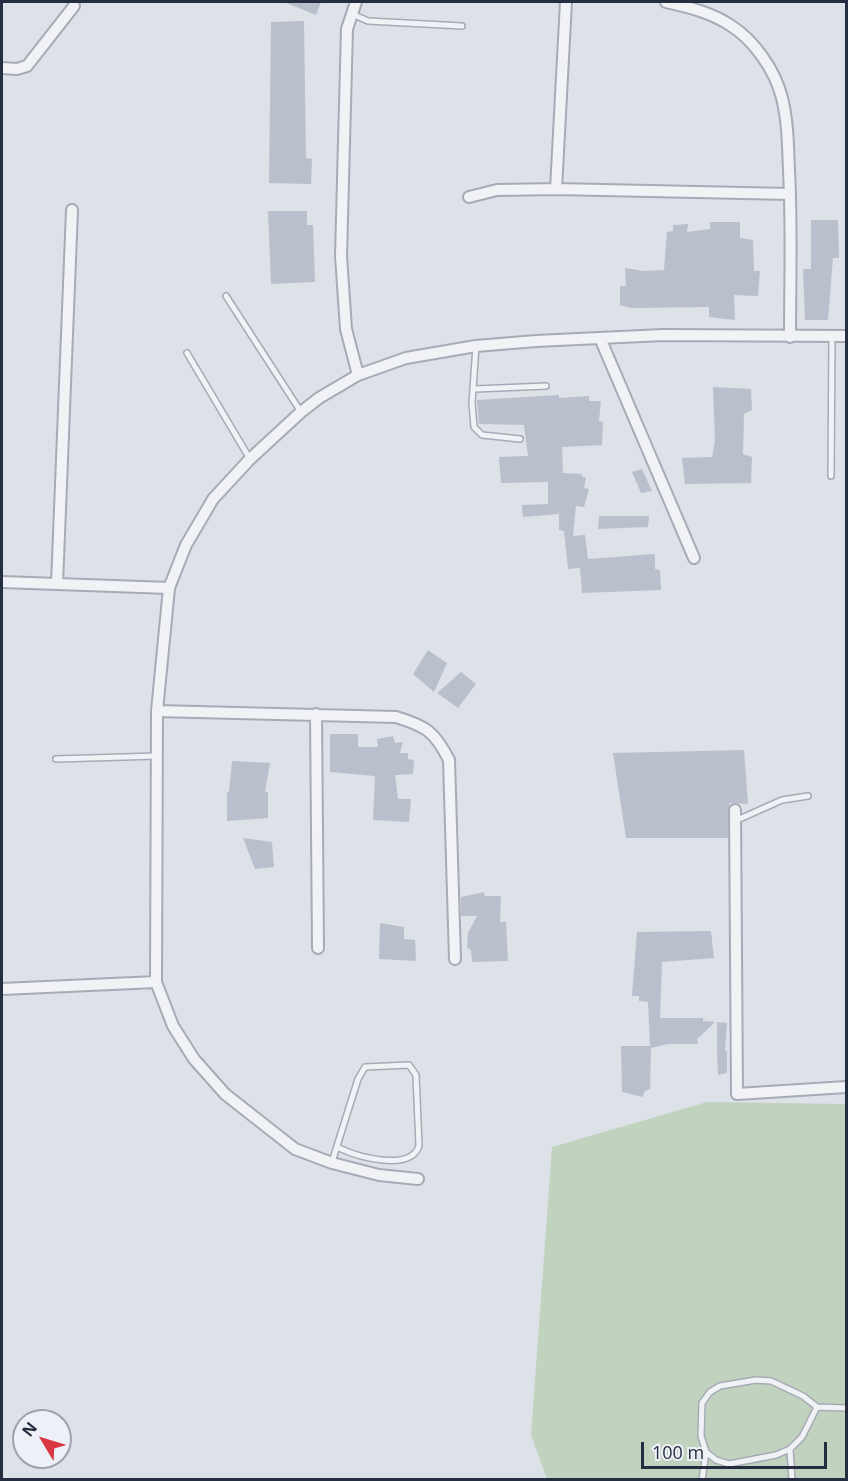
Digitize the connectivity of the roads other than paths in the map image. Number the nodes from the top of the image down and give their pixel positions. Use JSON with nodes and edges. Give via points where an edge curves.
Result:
{"nodes":[{"id":1,"x":356,"y":2,"type":"edge"},
{"id":2,"x":566,"y":2,"type":"edge"},
{"id":3,"x":666,"y":2,"type":"edge"},
{"id":4,"x":74,"y":6,"type":"dead end"},
{"id":5,"x":350,"y":14,"type":"junction"},
{"id":6,"x":462,"y":26,"type":"dead end"},
{"id":7,"x":2,"y":68,"type":"edge"},
{"id":8,"x":556,"y":189,"type":"junction"},
{"id":9,"x":790,"y":194,"type":"junction"},
{"id":10,"x":469,"y":197,"type":"dead end"},
{"id":11,"x":72,"y":210,"type":"dead end"},
{"id":12,"x":226,"y":296,"type":"dead end"},
{"id":13,"x":832,"y":336,"type":"junction"},
{"id":14,"x":846,"y":336,"type":"edge"},
{"id":15,"x":790,"y":337,"type":"junction"},
{"id":16,"x":600,"y":338,"type":"junction"},
{"id":17,"x":476,"y":346,"type":"junction"},
{"id":18,"x":187,"y":353,"type":"dead end"},
{"id":19,"x":358,"y":375,"type":"junction"},
{"id":20,"x":546,"y":386,"type":"dead end"},
{"id":21,"x":475,"y":389,"type":"junction"},
{"id":22,"x":301,"y":412,"type":"junction"},
{"id":23,"x":520,"y":439,"type":"dead end"},
{"id":24,"x":250,"y":459,"type":"junction"},
{"id":25,"x":831,"y":476,"type":"dead end"},
{"id":26,"x":694,"y":558,"type":"dead end"},
{"id":27,"x":2,"y":582,"type":"edge"},
{"id":28,"x":57,"y":584,"type":"junction"},
{"id":29,"x":169,"y":588,"type":"junction"},
{"id":30,"x":157,"y":711,"type":"junction"},
{"id":31,"x":316,"y":714,"type":"junction"},
{"id":32,"x":157,"y":756,"type":"junction"},
{"id":33,"x":56,"y":759,"type":"dead end"},
{"id":34,"x":808,"y":796,"type":"dead end"},
{"id":35,"x":735,"y":815,"type":"joint"},
{"id":36,"x":318,"y":948,"type":"dead end"},
{"id":37,"x":455,"y":959,"type":"dead end"},
{"id":38,"x":156,"y":982,"type":"junction"},
{"id":39,"x":2,"y":989,"type":"edge"},
{"id":40,"x":846,"y":1087,"type":"edge"},
{"id":41,"x":339,"y":1148,"type":"junction"},
{"id":42,"x":332,"y":1163,"type":"junction"},
{"id":43,"x":418,"y":1179,"type":"dead end"},
{"id":44,"x":817,"y":1407,"type":"junction"},
{"id":45,"x":846,"y":1408,"type":"edge"},
{"id":46,"x":790,"y":1449,"type":"junction"},
{"id":47,"x":706,"y":1452,"type":"junction"},
{"id":48,"x":702,"y":1479,"type":"edge"},
{"id":49,"x":792,"y":1479,"type":"edge"}],
"edges":[{"from":1,"to":5,"type":"street"},
{"from":2,"to":8,"type":"street"},
{"from":3,"to":9,"type":"street","via":[[710,13],[731,25],[769,66],[784,108]]},
{"from":4,"to":7,"type":"street","via":[[27,66]]},
{"from":5,"to":6,"type":"lane","via":[[368,21]]},
{"from":5,"to":19,"type":"street","via":[[341,256],[346,329]]},
{"from":8,"to":9,"type":"street"},
{"from":8,"to":10,"type":"street","via":[[497,190]]},
{"from":9,"to":15,"type":"street"},
{"from":11,"to":28,"type":"street"},
{"from":12,"to":22,"type":"lane"},
{"from":13,"to":14,"type":"street"},
{"from":13,"to":15,"type":"street"},
{"from":13,"to":25,"type":"lane"},
{"from":15,"to":16,"type":"street"},
{"from":16,"to":17,"type":"street"},
{"from":16,"to":26,"type":"street"},
{"from":17,"to":19,"type":"street","via":[[406,358]]},
{"from":17,"to":21,"type":"lane"},
{"from":18,"to":24,"type":"lane"},
{"from":19,"to":22,"type":"street"},
{"from":20,"to":21,"type":"lane"},
{"from":21,"to":23,"type":"lane","via":[[474,427],[482,435]]},
{"from":22,"to":24,"type":"street"},
{"from":24,"to":29,"type":"street","via":[[213,499],[186,545]]},
{"from":27,"to":28,"type":"street"},
{"from":28,"to":29,"type":"street"},
{"from":29,"to":30,"type":"street"},
{"from":30,"to":31,"type":"street"},
{"from":30,"to":32,"type":"street"},
{"from":31,"to":36,"type":"street"},
{"from":31,"to":37,"type":"street","via":[[396,717],[423,725],[439,740],[450,760]]},
{"from":32,"to":33,"type":"lane"},
{"from":32,"to":38,"type":"street"},
{"from":34,"to":35,"type":"lane"},
{"from":35,"to":40,"type":"street","via":[[737,1094]]},
{"from":38,"to":39,"type":"street"},
{"from":38,"to":42,"type":"street","via":[[173,1026],[194,1059],[225,1094],[295,1149]]},
{"from":41,"to":41,"type":"lane","via":[[362,1158],[406,1160],[414,1155],[419,1146],[416,1075],[409,1065],[365,1067]]},
{"from":41,"to":42,"type":"lane"},
{"from":42,"to":43,"type":"street","via":[[379,1175]]},
{"from":44,"to":45,"type":"lane"},
{"from":44,"to":46,"type":"lane","via":[[802,1437]]},
{"from":44,"to":47,"type":"lane","via":[[771,1381],[720,1386],[702,1403],[701,1437]]},
{"from":46,"to":47,"type":"lane","via":[[729,1464]]},
{"from":46,"to":49,"type":"lane"},
{"from":47,"to":48,"type":"lane"}]}
